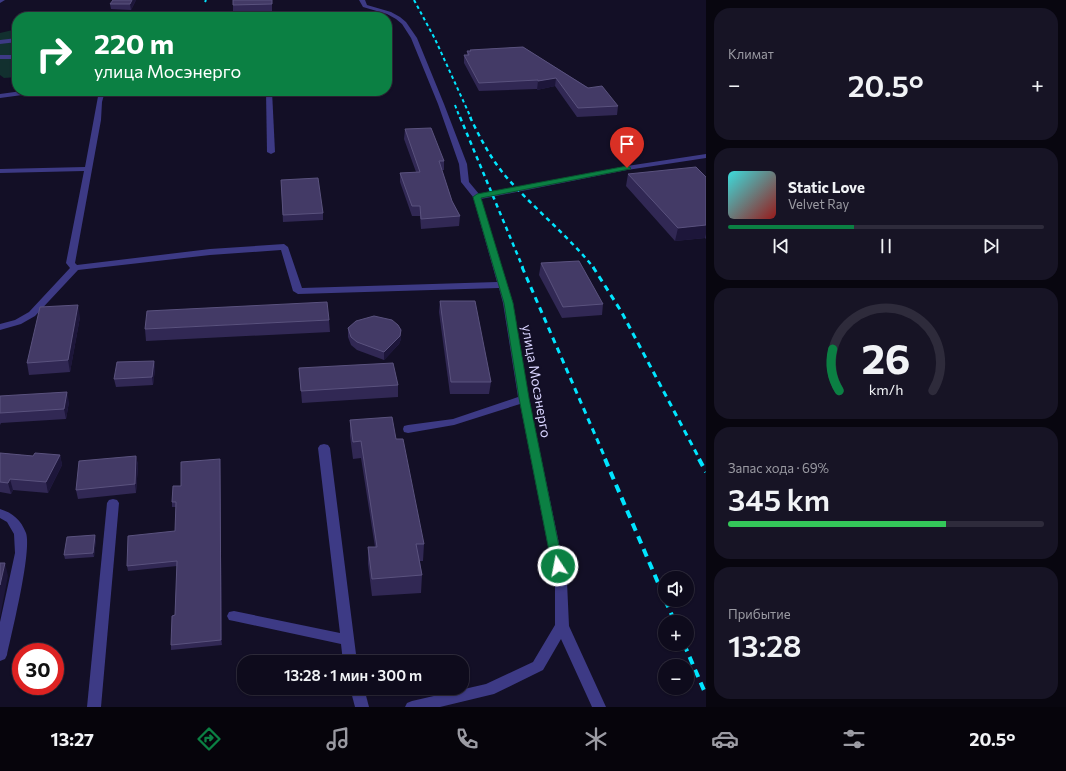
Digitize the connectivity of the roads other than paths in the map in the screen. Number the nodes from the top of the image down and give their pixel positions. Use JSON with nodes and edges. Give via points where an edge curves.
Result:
{"nodes":[{"id":1,"x":362,"y":0,"type":"edge"},
{"id":2,"x":386,"y":12,"type":"edge"},
{"id":3,"x":392,"y":15,"type":"edge"},
{"id":4,"x":12,"y":41,"type":"edge"},
{"id":5,"x":0,"y":42,"type":"edge"},
{"id":6,"x":0,"y":57,"type":"edge"},
{"id":7,"x":12,"y":57,"type":"edge"},
{"id":8,"x":12,"y":94,"type":"edge"},
{"id":9,"x":0,"y":96,"type":"edge"},
{"id":10,"x":101,"y":96,"type":"edge"},
{"id":11,"x":269,"y":96,"type":"edge"},
{"id":12,"x":271,"y":152,"type":"dead end"},
{"id":13,"x":706,"y":156,"type":"edge"},
{"id":14,"x":684,"y":159,"type":"junction"},
{"id":15,"x":87,"y":169,"type":"junction"},
{"id":16,"x":692,"y":169,"type":"edge"},
{"id":17,"x":0,"y":171,"type":"edge"},
{"id":18,"x":477,"y":197,"type":"junction"},
{"id":19,"x":76,"y":268,"type":"junction"},
{"id":20,"x":503,"y":285,"type":"junction"},
{"id":21,"x":0,"y":327,"type":"edge"},
{"id":22,"x":524,"y":398,"type":"junction"},
{"id":23,"x":408,"y":429,"type":"dead end"},
{"id":24,"x":324,"y":448,"type":"dead end"},
{"id":25,"x":114,"y":503,"type":"dead end"},
{"id":26,"x":0,"y":514,"type":"edge"},
{"id":27,"x":234,"y":616,"type":"dead end"},
{"id":28,"x":562,"y":626,"type":"junction"},
{"id":29,"x":347,"y":640,"type":"junction"},
{"id":30,"x":0,"y":654,"type":"edge"},
{"id":31,"x":349,"y":655,"type":"edge"},
{"id":32,"x":359,"y":695,"type":"edge"},
{"id":33,"x":94,"y":707,"type":"edge"},
{"id":34,"x":362,"y":707,"type":"edge"},
{"id":35,"x":412,"y":707,"type":"edge"},
{"id":36,"x":599,"y":707,"type":"edge"}],
"edges":[{"from":1,"to":2,"type":"street","via":[[365,6]]},
{"from":3,"to":18,"type":"street","via":[[404,23],[414,38],[463,164],[465,182]]},
{"from":4,"to":5,"type":"street"},
{"from":6,"to":7,"type":"street"},
{"from":8,"to":9,"type":"street"},
{"from":10,"to":15,"type":"street"},
{"from":11,"to":12,"type":"street"},
{"from":13,"to":14,"type":"street"},
{"from":14,"to":16,"type":"street"},
{"from":14,"to":18,"type":"street"},
{"from":15,"to":17,"type":"street"},
{"from":15,"to":19,"type":"street","via":[[70,263]]},
{"from":18,"to":20,"type":"street","name":"улица Мосэнерго"},
{"from":19,"to":20,"type":"street","via":[[210,252],[284,247],[298,291]]},
{"from":19,"to":21,"type":"street","via":[[32,314],[18,322]]},
{"from":20,"to":22,"type":"street","name":"улица Мосэнерго"},
{"from":22,"to":23,"type":"street","via":[[454,422]]},
{"from":22,"to":28,"type":"street","name":"улица Мосэнерго","via":[[561,582]]},
{"from":24,"to":29,"type":"street"},
{"from":25,"to":33,"type":"street"},
{"from":26,"to":30,"type":"street","via":[[12,519],[20,534],[21,553]]},
{"from":27,"to":29,"type":"street"},
{"from":28,"to":35,"type":"street","via":[[538,666],[489,690]]},
{"from":28,"to":36,"type":"street"},
{"from":29,"to":31,"type":"street"},
{"from":32,"to":34,"type":"street"}]}
